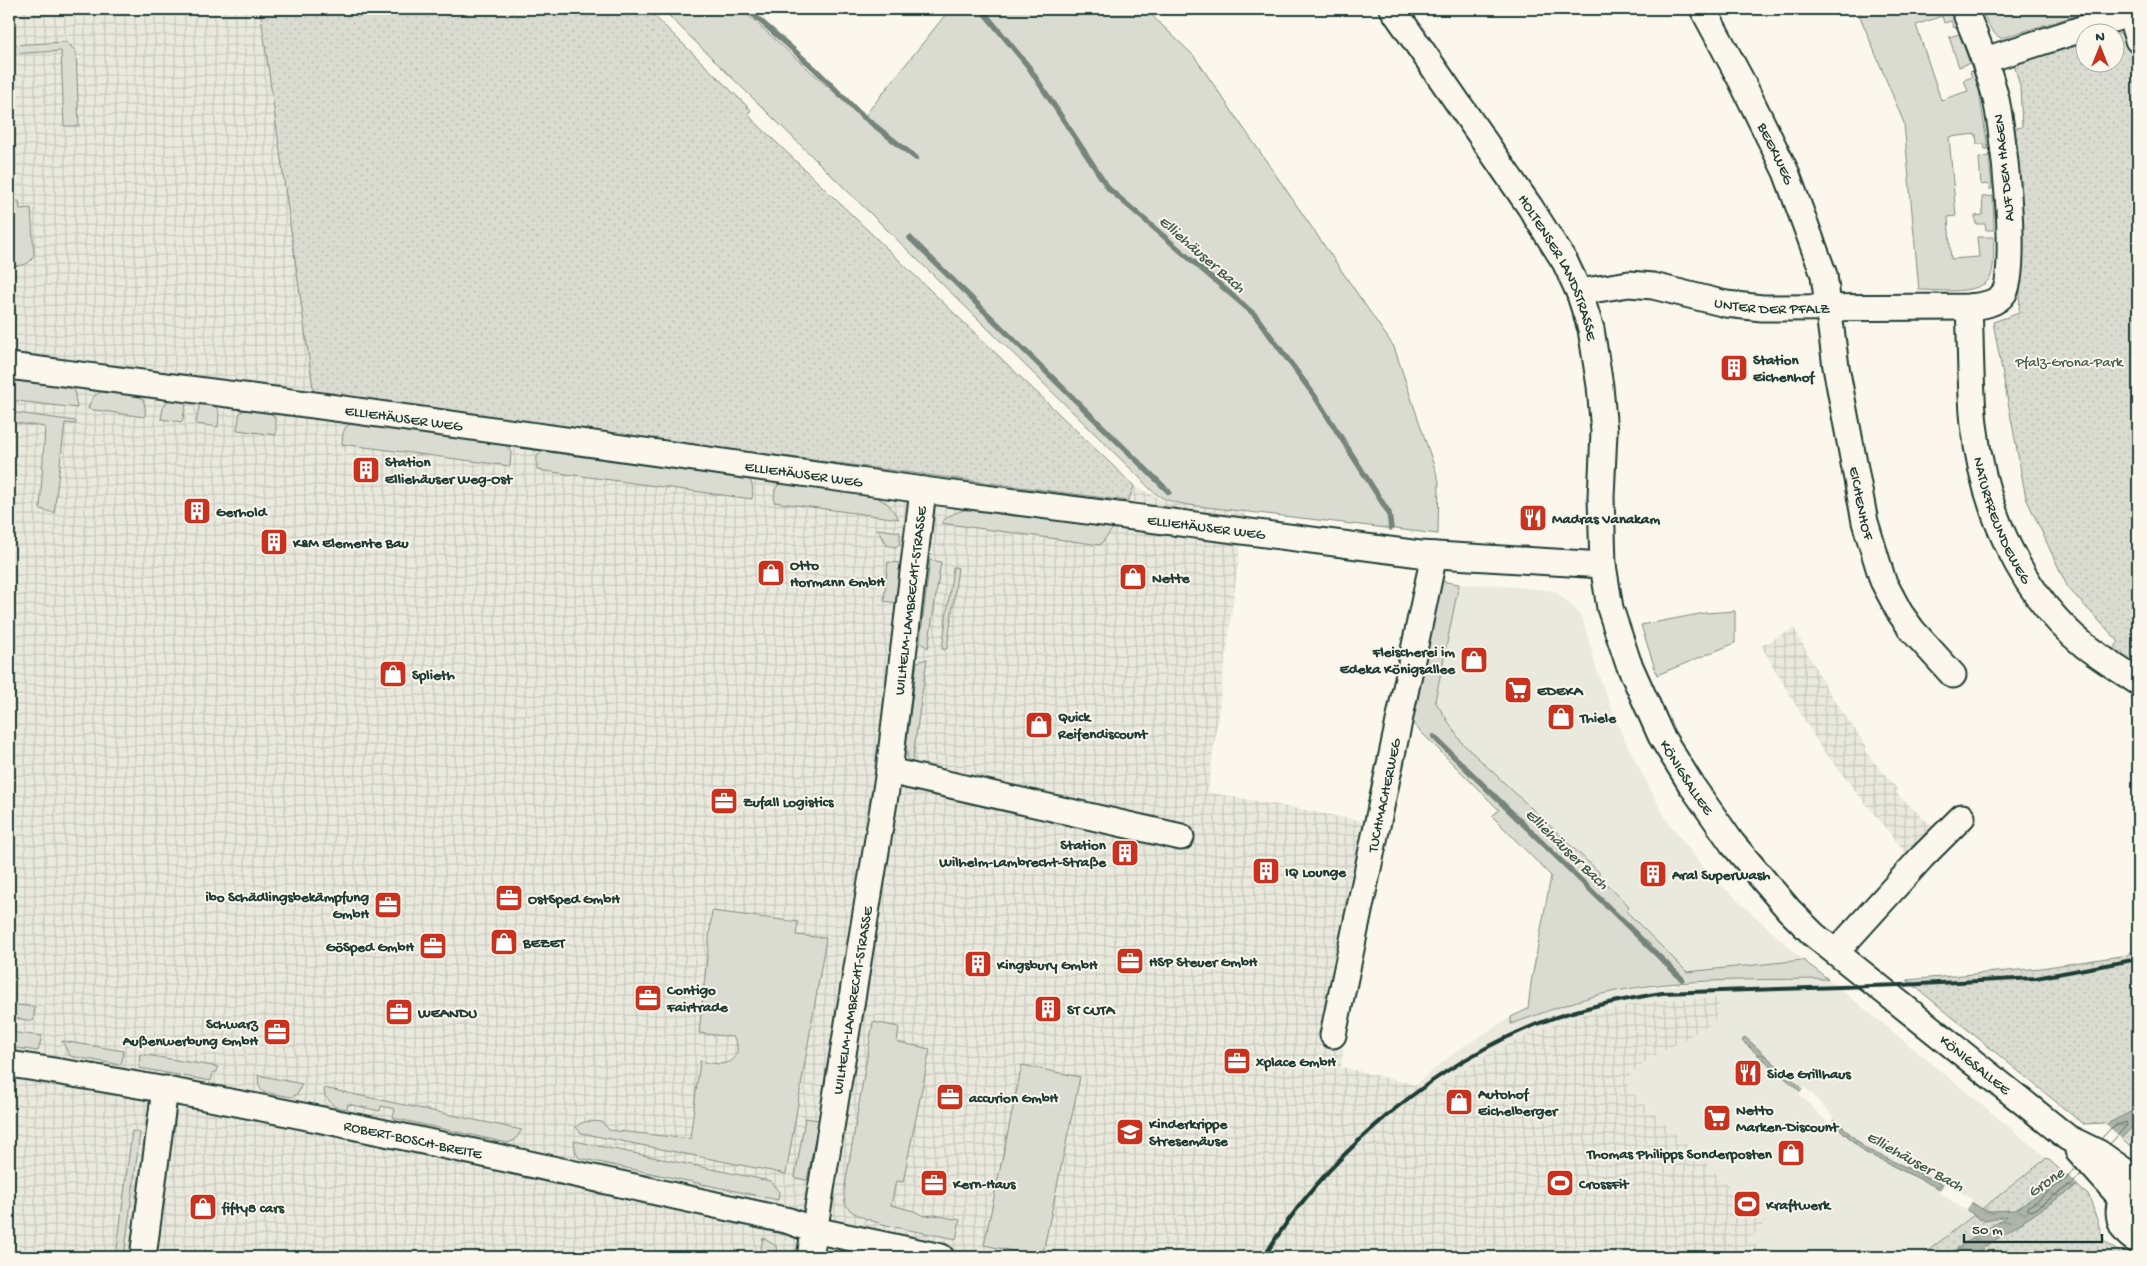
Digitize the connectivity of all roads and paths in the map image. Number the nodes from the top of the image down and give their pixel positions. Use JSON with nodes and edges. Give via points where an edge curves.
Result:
{"nodes":[{"id":1,"x":1393,"y":9,"type":"edge"},
{"id":2,"x":1703,"y":9,"type":"edge"},
{"id":3,"x":1964,"y":9,"type":"edge"},
{"id":4,"x":2134,"y":12,"type":"edge"},
{"id":5,"x":2138,"y":40,"type":"edge"},
{"id":6,"x":1985,"y":60,"type":"junction"},
{"id":7,"x":1579,"y":292,"type":"junction"},
{"id":8,"x":1828,"y":306,"type":"junction"},
{"id":9,"x":1970,"y":307,"type":"junction"},
{"id":10,"x":9,"y":366,"type":"edge"},
{"id":11,"x":923,"y":490,"type":"junction"},
{"id":12,"x":1434,"y":555,"type":"junction"},
{"id":13,"x":1603,"y":565,"type":"junction"},
{"id":14,"x":1953,"y":675,"type":"dead end"},
{"id":15,"x":2138,"y":682,"type":"edge"},
{"id":16,"x":889,"y":771,"type":"junction"},
{"id":17,"x":1962,"y":817,"type":"dead end"},
{"id":18,"x":1181,"y":837,"type":"dead end"},
{"id":19,"x":1836,"y":952,"type":"junction"},
{"id":20,"x":1333,"y":1035,"type":"dead end"},
{"id":21,"x":9,"y":1064,"type":"edge"},
{"id":22,"x":165,"y":1089,"type":"junction"},
{"id":23,"x":2108,"y":1171,"type":"junction"},
{"id":24,"x":2137,"y":1179,"type":"edge"},
{"id":25,"x":2121,"y":1198,"type":"junction"},
{"id":26,"x":814,"y":1230,"type":"junction"},
{"id":27,"x":2138,"y":1241,"type":"edge"},
{"id":28,"x":143,"y":1257,"type":"edge"},
{"id":29,"x":810,"y":1257,"type":"edge"},
{"id":30,"x":941,"y":1257,"type":"edge"}],
"edges":[{"from":1,"to":7,"type":"street","name":"HOLTENSER LANDSTRASSE","via":[[1530,206],[1565,262]]},
{"from":2,"to":8,"type":"street","name":"BEEKWEG","via":[[1786,172],[1824,276]]},
{"from":3,"to":6,"type":"street","name":"AUF DEM HAGEN"},
{"from":4,"to":5,"type":"street"},
{"from":4,"to":6,"type":"street"},
{"from":6,"to":9,"type":"street","name":"AUF DEM HAGEN","via":[[2003,144],[2009,272],[2004,294],[1982,306]]},
{"from":7,"to":8,"type":"street","name":"UNTER DER PFALZ","via":[[1629,284],[1762,308]]},
{"from":7,"to":13,"type":"street","name":"HOLTENSER LANDSTRASSE","via":[[1592,336],[1604,432],[1600,497]]},
{"from":8,"to":9,"type":"street","name":"UNTER DER PFALZ"},
{"from":8,"to":14,"type":"street","name":"EICHENHOF","via":[[1865,522],[1883,582],[1913,632]]},
{"from":9,"to":15,"type":"street","name":"NATURFREUNDEWEG","via":[[1974,424],[1990,502],[2006,539],[2042,601],[2091,650]]},
{"from":10,"to":11,"type":"street","name":"ELLIEHÄUSER WEG"},
{"from":11,"to":12,"type":"street","name":"ELLIEHÄUSER WEG"},
{"from":11,"to":16,"type":"street","name":"WILHELM-LAMBRECHT-STRASSE"},
{"from":12,"to":13,"type":"street","name":"ELLIEHÄUSER WEG"},
{"from":12,"to":20,"type":"street","name":"TUCHMACHERWEG"},
{"from":13,"to":19,"type":"street","name":"KÖNIGSALLEE","via":[[1610,608],[1628,662],[1661,736],[1732,844],[1789,910]]},
{"from":16,"to":18,"type":"street"},
{"from":16,"to":26,"type":"street","name":"WILHELM-LAMBRECHT-STRASSE"},
{"from":17,"to":19,"type":"street"},
{"from":19,"to":23,"type":"street","name":"KÖNIGSALLEE","via":[[2068,1138],[2099,1153]]},
{"from":21,"to":22,"type":"street","name":"ROBERT-BOSCH-BREITE"},
{"from":22,"to":26,"type":"street","name":"ROBERT-BOSCH-BREITE","via":[[789,1221]]},
{"from":22,"to":28,"type":"street"},
{"from":23,"to":24,"type":"street","name":"KÖNIGSALLEE"},
{"from":23,"to":25,"type":"street","name":"KÖNIGSALLEE"},
{"from":24,"to":25,"type":"street","name":"KÖNIGSALLEE"},
{"from":25,"to":27,"type":"street","via":[[2121,1225]]},
{"from":26,"to":29,"type":"street","name":"WILHELM-LAMBRECHT-STRASSE"},
{"from":26,"to":30,"type":"street","name":"ROBERT-BOSCH-BREITE"}]}
